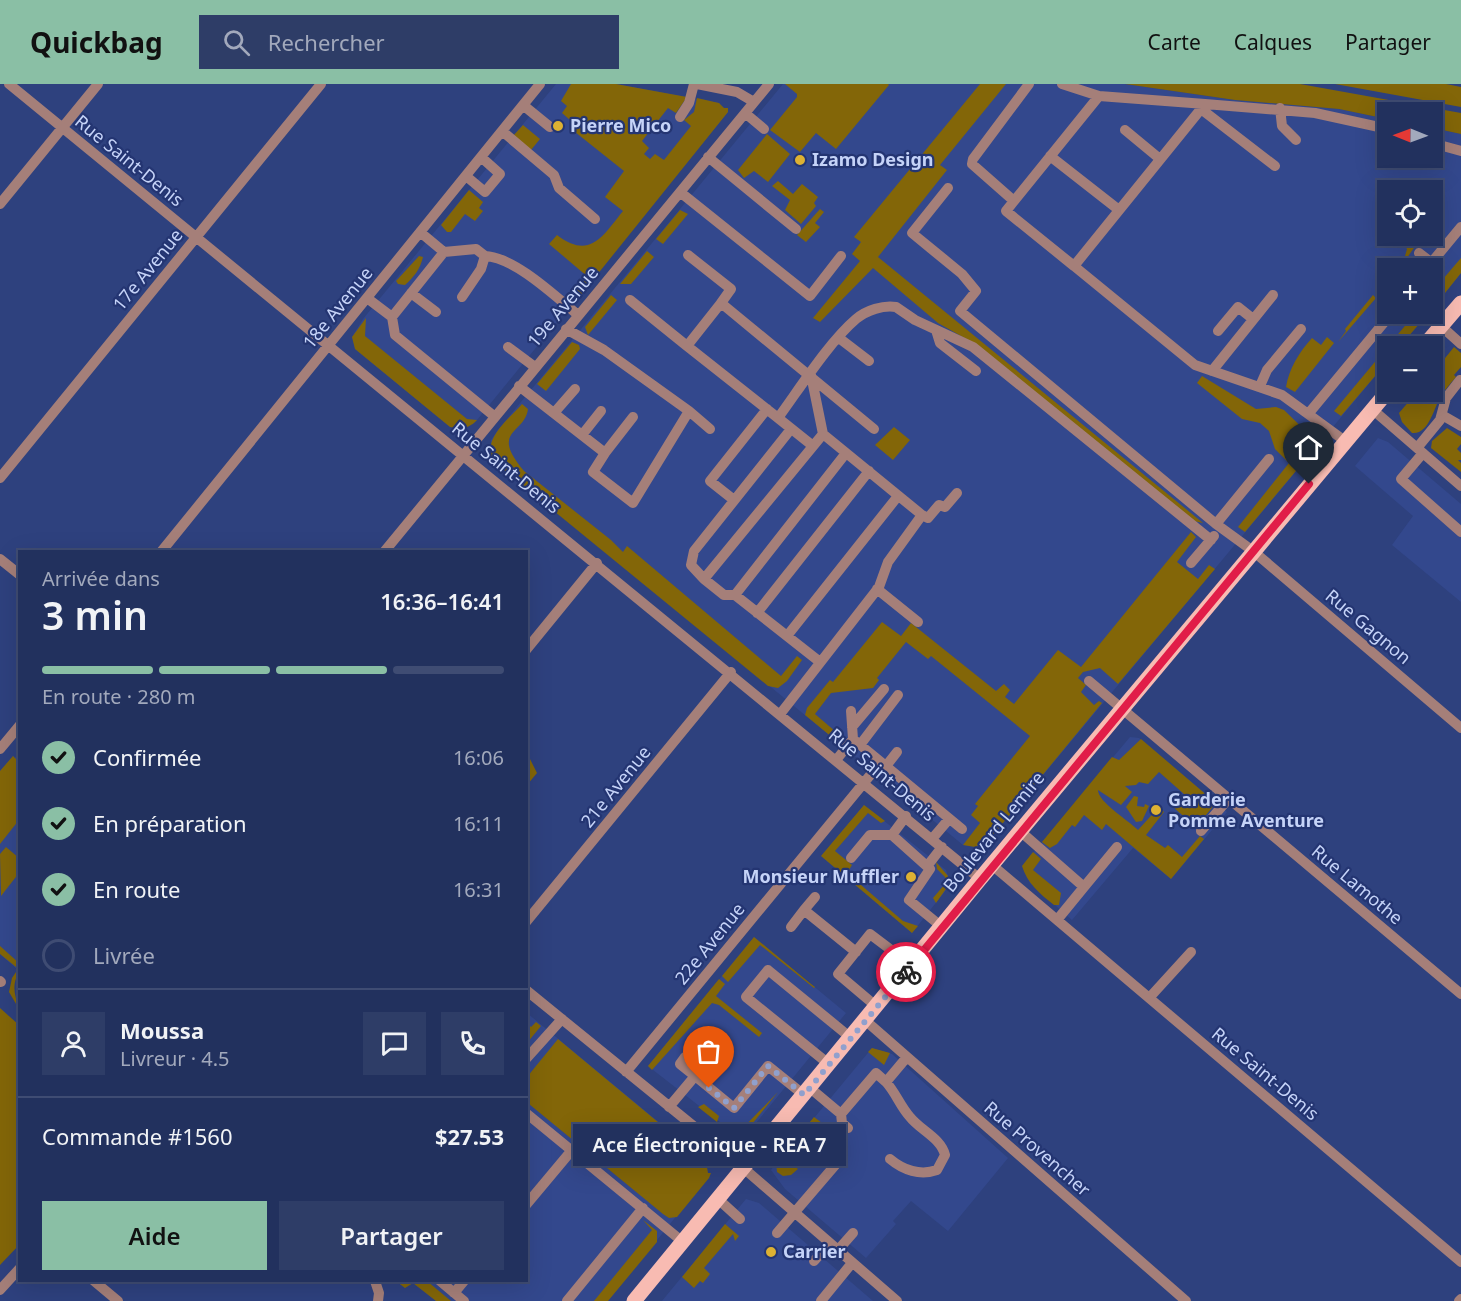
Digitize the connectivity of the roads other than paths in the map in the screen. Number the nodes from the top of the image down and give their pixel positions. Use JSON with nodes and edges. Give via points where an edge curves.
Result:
{"nodes":[{"id":1,"x":9,"y":84,"type":"edge"},
{"id":2,"x":98,"y":84,"type":"edge"},
{"id":3,"x":321,"y":84,"type":"edge"},
{"id":4,"x":540,"y":84,"type":"edge"},
{"id":5,"x":698,"y":84,"type":"edge"},
{"id":6,"x":770,"y":84,"type":"edge"},
{"id":7,"x":1029,"y":84,"type":"edge"},
{"id":8,"x":1062,"y":84,"type":"edge"},
{"id":9,"x":1099,"y":96,"type":"junction"},
{"id":10,"x":754,"y":102,"type":"junction"},
{"id":11,"x":523,"y":105,"type":"junction"},
{"id":12,"x":1203,"y":106,"type":"junction"},
{"id":13,"x":1280,"y":108,"type":"junction"},
{"id":14,"x":745,"y":113,"type":"junction"},
{"id":15,"x":680,"y":117,"type":"dead end"},
{"id":16,"x":1377,"y":126,"type":"edge"},
{"id":17,"x":63,"y":127,"type":"junction"},
{"id":18,"x":550,"y":127,"type":"dead end"},
{"id":19,"x":764,"y":129,"type":"dead end"},
{"id":20,"x":1125,"y":130,"type":"dead end"},
{"id":21,"x":502,"y":131,"type":"junction"},
{"id":22,"x":1296,"y":140,"type":"dead end"},
{"id":23,"x":1443,"y":145,"type":"edge"},
{"id":24,"x":1461,"y":151,"type":"edge"},
{"id":25,"x":1050,"y":156,"type":"junction"},
{"id":26,"x":481,"y":157,"type":"junction"},
{"id":27,"x":708,"y":158,"type":"junction"},
{"id":28,"x":1161,"y":159,"type":"junction"},
{"id":29,"x":1275,"y":166,"type":"dead end"},
{"id":30,"x":465,"y":176,"type":"junction"},
{"id":31,"x":948,"y":188,"type":"dead end"},
{"id":32,"x":680,"y":192,"type":"junction"},
{"id":33,"x":1014,"y":201,"type":"junction"},
{"id":34,"x":0,"y":204,"type":"edge"},
{"id":35,"x":1119,"y":210,"type":"junction"},
{"id":36,"x":595,"y":219,"type":"dead end"},
{"id":37,"x":1461,"y":227,"type":"edge"},
{"id":38,"x":796,"y":228,"type":"dead end"},
{"id":39,"x":420,"y":232,"type":"junction"},
{"id":40,"x":196,"y":237,"type":"junction"},
{"id":41,"x":444,"y":252,"type":"junction"},
{"id":42,"x":1419,"y":253,"type":"dead end"},
{"id":43,"x":688,"y":255,"type":"dead end"},
{"id":44,"x":485,"y":256,"type":"junction"},
{"id":45,"x":841,"y":256,"type":"dead end"},
{"id":46,"x":1423,"y":258,"type":"edge"},
{"id":47,"x":1436,"y":258,"type":"edge"},
{"id":48,"x":1074,"y":266,"type":"junction"},
{"id":49,"x":411,"y":293,"type":"junction"},
{"id":50,"x":1273,"y":295,"type":"dead end"},
{"id":51,"x":462,"y":297,"type":"dead end"},
{"id":52,"x":367,"y":298,"type":"junction"},
{"id":53,"x":630,"y":300,"type":"dead end"},
{"id":54,"x":721,"y":303,"type":"junction"},
{"id":55,"x":1461,"y":303,"type":"edge"},
{"id":56,"x":436,"y":312,"type":"dead end"},
{"id":57,"x":578,"y":315,"type":"junction"},
{"id":58,"x":392,"y":318,"type":"junction"},
{"id":59,"x":1253,"y":319,"type":"junction"},
{"id":60,"x":1444,"y":322,"type":"junction"},
{"id":61,"x":1382,"y":324,"type":"edge"},
{"id":62,"x":566,"y":329,"type":"junction"},
{"id":63,"x":1301,"y":329,"type":"dead end"},
{"id":64,"x":936,"y":330,"type":"junction"},
{"id":65,"x":1218,"y":331,"type":"dead end"},
{"id":66,"x":1432,"y":336,"type":"edge"},
{"id":67,"x":839,"y":338,"type":"junction"},
{"id":68,"x":1461,"y":344,"type":"edge"},
{"id":69,"x":329,"y":346,"type":"junction"},
{"id":70,"x":687,"y":346,"type":"junction"},
{"id":71,"x":508,"y":347,"type":"dead end"},
{"id":72,"x":869,"y":361,"type":"dead end"},
{"id":73,"x":535,"y":367,"type":"junction"},
{"id":74,"x":976,"y":371,"type":"dead end"},
{"id":75,"x":1212,"y":371,"type":"junction"},
{"id":76,"x":811,"y":375,"type":"junction"},
{"id":77,"x":1460,"y":380,"type":"edge"},
{"id":78,"x":519,"y":386,"type":"junction"},
{"id":79,"x":1260,"y":386,"type":"junction"},
{"id":80,"x":575,"y":389,"type":"dead end"},
{"id":81,"x":1378,"y":402,"type":"edge"},
{"id":82,"x":767,"y":409,"type":"junction"},
{"id":83,"x":1372,"y":409,"type":"junction"},
{"id":84,"x":601,"y":411,"type":"dead end"},
{"id":85,"x":689,"y":411,"type":"junction"},
{"id":86,"x":554,"y":413,"type":"junction"},
{"id":87,"x":1309,"y":413,"type":"junction"},
{"id":88,"x":1442,"y":415,"type":"junction"},
{"id":89,"x":494,"y":416,"type":"junction"},
{"id":90,"x":633,"y":417,"type":"dead end"},
{"id":91,"x":778,"y":418,"type":"junction"},
{"id":92,"x":1461,"y":426,"type":"edge"},
{"id":93,"x":710,"y":429,"type":"dead end"},
{"id":94,"x":791,"y":429,"type":"junction"},
{"id":95,"x":874,"y":429,"type":"dead end"},
{"id":96,"x":823,"y":434,"type":"junction"},
{"id":97,"x":582,"y":435,"type":"junction"},
{"id":98,"x":1345,"y":441,"type":"junction"},
{"id":99,"x":813,"y":446,"type":"junction"},
{"id":100,"x":1420,"y":450,"type":"junction"},
{"id":101,"x":1303,"y":452,"type":"dead end"},
{"id":102,"x":605,"y":453,"type":"junction"},
{"id":103,"x":846,"y":453,"type":"junction"},
{"id":104,"x":463,"y":454,"type":"junction"},
{"id":105,"x":1269,"y":459,"type":"dead end"},
{"id":106,"x":1323,"y":468,"type":"junction"},
{"id":107,"x":868,"y":471,"type":"junction"},
{"id":108,"x":0,"y":478,"type":"edge"},
{"id":109,"x":1461,"y":486,"type":"edge"},
{"id":110,"x":957,"y":493,"type":"dead end"},
{"id":111,"x":898,"y":496,"type":"junction"},
{"id":112,"x":734,"y":500,"type":"junction"},
{"id":113,"x":922,"y":515,"type":"junction"},
{"id":114,"x":1218,"y":526,"type":"junction"},
{"id":115,"x":1461,"y":532,"type":"edge"},
{"id":116,"x":1211,"y":540,"type":"junction"},
{"id":117,"x":163,"y":550,"type":"edge"},
{"id":118,"x":386,"y":550,"type":"edge"},
{"id":119,"x":1253,"y":551,"type":"junction"},
{"id":120,"x":0,"y":559,"type":"edge"},
{"id":121,"x":597,"y":563,"type":"junction"},
{"id":122,"x":1191,"y":563,"type":"dead end"},
{"id":123,"x":18,"y":573,"type":"edge"},
{"id":124,"x":704,"y":579,"type":"junction"},
{"id":125,"x":877,"y":589,"type":"junction"},
{"id":126,"x":735,"y":595,"type":"junction"},
{"id":127,"x":757,"y":613,"type":"junction"},
{"id":128,"x":918,"y":622,"type":"dead end"},
{"id":129,"x":787,"y":636,"type":"junction"},
{"id":130,"x":528,"y":648,"type":"edge"},
{"id":131,"x":820,"y":662,"type":"junction"},
{"id":132,"x":730,"y":672,"type":"junction"},
{"id":133,"x":1089,"y":681,"type":"dead end"},
{"id":134,"x":884,"y":689,"type":"dead end"},
{"id":135,"x":898,"y":695,"type":"dead end"},
{"id":136,"x":1122,"y":708,"type":"junction"},
{"id":137,"x":851,"y":711,"type":"dead end"},
{"id":138,"x":781,"y":713,"type":"junction"},
{"id":139,"x":18,"y":727,"type":"edge"},
{"id":140,"x":852,"y":727,"type":"junction"},
{"id":141,"x":1461,"y":728,"type":"edge"},
{"id":142,"x":856,"y":742,"type":"junction"},
{"id":143,"x":0,"y":749,"type":"edge"},
{"id":144,"x":897,"y":752,"type":"dead end"},
{"id":145,"x":837,"y":759,"type":"junction"},
{"id":146,"x":883,"y":764,"type":"junction"},
{"id":147,"x":865,"y":782,"type":"junction"},
{"id":148,"x":1229,"y":798,"type":"junction"},
{"id":149,"x":906,"y":816,"type":"junction"},
{"id":150,"x":950,"y":819,"type":"junction"},
{"id":151,"x":962,"y":829,"type":"dead end"},
{"id":152,"x":1020,"y":831,"type":"junction"},
{"id":153,"x":1201,"y":831,"type":"dead end"},
{"id":154,"x":892,"y":835,"type":"junction"},
{"id":155,"x":933,"y":839,"type":"junction"},
{"id":156,"x":942,"y":846,"type":"junction"},
{"id":157,"x":1117,"y":847,"type":"dead end"},
{"id":158,"x":851,"y":858,"type":"dead end"},
{"id":159,"x":928,"y":865,"type":"junction"},
{"id":160,"x":992,"y":866,"type":"junction"},
{"id":161,"x":980,"y":879,"type":"junction"},
{"id":162,"x":1084,"y":887,"type":"junction"},
{"id":163,"x":815,"y":897,"type":"dead end"},
{"id":164,"x":804,"y":910,"type":"junction"},
{"id":165,"x":528,"y":920,"type":"edge"},
{"id":166,"x":1057,"y":920,"type":"junction"},
{"id":167,"x":791,"y":927,"type":"dead end"},
{"id":168,"x":942,"y":927,"type":"junction"},
{"id":169,"x":856,"y":952,"type":"junction"},
{"id":170,"x":1191,"y":952,"type":"dead end"},
{"id":171,"x":911,"y":965,"type":"junction"},
{"id":172,"x":528,"y":992,"type":"edge"},
{"id":173,"x":1461,"y":994,"type":"edge"},
{"id":174,"x":1150,"y":998,"type":"junction"},
{"id":175,"x":877,"y":1006,"type":"junction"},
{"id":176,"x":562,"y":1019,"type":"junction"},
{"id":177,"x":866,"y":1021,"type":"junction"},
{"id":178,"x":851,"y":1038,"type":"junction"},
{"id":179,"x":528,"y":1057,"type":"edge"},
{"id":180,"x":685,"y":1057,"type":"dead end"},
{"id":181,"x":907,"y":1057,"type":"junction"},
{"id":182,"x":830,"y":1065,"type":"junction"},
{"id":183,"x":626,"y":1072,"type":"junction"},
{"id":184,"x":695,"y":1076,"type":"junction"},
{"id":185,"x":886,"y":1082,"type":"junction"},
{"id":186,"x":807,"y":1092,"type":"junction"},
{"id":187,"x":669,"y":1107,"type":"junction"},
{"id":188,"x":841,"y":1114,"type":"junction"},
{"id":189,"x":528,"y":1115,"type":"edge"},
{"id":190,"x":848,"y":1128,"type":"dead end"},
{"id":191,"x":572,"y":1150,"type":"junction"},
{"id":192,"x":890,"y":1159,"type":"dead end"},
{"id":193,"x":837,"y":1163,"type":"dead end"},
{"id":194,"x":743,"y":1169,"type":"junction"},
{"id":195,"x":718,"y":1199,"type":"junction"},
{"id":196,"x":528,"y":1203,"type":"edge"},
{"id":197,"x":643,"y":1208,"type":"junction"},
{"id":198,"x":794,"y":1214,"type":"junction"},
{"id":199,"x":740,"y":1219,"type":"dead end"},
{"id":200,"x":777,"y":1233,"type":"dead end"},
{"id":201,"x":853,"y":1233,"type":"dead end"},
{"id":202,"x":683,"y":1242,"type":"junction"},
{"id":203,"x":833,"y":1247,"type":"junction"},
{"id":204,"x":814,"y":1261,"type":"dead end"},
{"id":205,"x":1461,"y":1262,"type":"edge"},
{"id":206,"x":852,"y":1263,"type":"junction"},
{"id":207,"x":18,"y":1270,"type":"edge"},
{"id":208,"x":95,"y":1282,"type":"edge"},
{"id":209,"x":375,"y":1282,"type":"edge"},
{"id":210,"x":441,"y":1282,"type":"edge"},
{"id":211,"x":463,"y":1282,"type":"edge"},
{"id":212,"x":0,"y":1290,"type":"edge"},
{"id":213,"x":454,"y":1293,"type":"junction"},
{"id":214,"x":378,"y":1297,"type":"edge"},
{"id":215,"x":890,"y":1299,"type":"edge"},
{"id":216,"x":118,"y":1301,"type":"edge"},
{"id":217,"x":464,"y":1301,"type":"edge"},
{"id":218,"x":567,"y":1301,"type":"edge"},
{"id":219,"x":634,"y":1301,"type":"edge"},
{"id":220,"x":821,"y":1301,"type":"edge"},
{"id":221,"x":1186,"y":1301,"type":"edge"}],
"edges":[{"from":1,"to":17,"type":"street","name":"Rue Saint-Denis"},
{"from":2,"to":17,"type":"street"},
{"from":3,"to":40,"type":"street","name":"17e Avenue"},
{"from":4,"to":11,"type":"street","name":"18e Avenue"},
{"from":5,"to":10,"type":"street","via":[[737,92]]},
{"from":5,"to":15,"type":"street"},
{"from":6,"to":10,"type":"street","name":"19e Avenue"},
{"from":7,"to":33,"type":"street","via":[[972,164]]},
{"from":8,"to":9,"type":"street"},
{"from":9,"to":12,"type":"street"},
{"from":9,"to":25,"type":"street"},
{"from":10,"to":14,"type":"street","name":"19e Avenue"},
{"from":11,"to":18,"type":"street"},
{"from":11,"to":21,"type":"street","name":"18e Avenue"},
{"from":12,"to":13,"type":"street"},
{"from":12,"to":28,"type":"street"},
{"from":12,"to":29,"type":"street"},
{"from":13,"to":16,"type":"street"},
{"from":13,"to":22,"type":"street","via":[[1282,126]]},
{"from":14,"to":19,"type":"street"},
{"from":14,"to":27,"type":"street","name":"19e Avenue"},
{"from":17,"to":34,"type":"street"},
{"from":17,"to":40,"type":"street","name":"Rue Saint-Denis"},
{"from":20,"to":28,"type":"street"},
{"from":21,"to":26,"type":"street","name":"18e Avenue"},
{"from":21,"to":36,"type":"street","via":[[554,176],[559,188]]},
{"from":23,"to":24,"type":"street"},
{"from":25,"to":33,"type":"street"},
{"from":25,"to":35,"type":"street"},
{"from":26,"to":30,"type":"street","name":"18e Avenue"},
{"from":26,"to":30,"type":"street","via":[[501,174],[494,189],[485,192]]},
{"from":27,"to":32,"type":"street","name":"19e Avenue"},
{"from":27,"to":38,"type":"street"},
{"from":28,"to":35,"type":"street"},
{"from":30,"to":39,"type":"street","name":"18e Avenue"},
{"from":31,"to":114,"type":"street","name":"Rue Gagnon","via":[[912,233],[962,274],[976,291],[960,311]]},
{"from":32,"to":45,"type":"street","via":[[810,296]]},
{"from":32,"to":57,"type":"street","name":"19e Avenue"},
{"from":33,"to":48,"type":"street","via":[[1006,212]]},
{"from":35,"to":48,"type":"street"},
{"from":37,"to":47,"type":"street"},
{"from":39,"to":41,"type":"street"},
{"from":39,"to":52,"type":"street","name":"18e Avenue"},
{"from":40,"to":69,"type":"street","name":"Rue Saint-Denis"},
{"from":40,"to":108,"type":"street","name":"17e Avenue"},
{"from":41,"to":44,"type":"street","via":[[476,249]]},
{"from":41,"to":49,"type":"street"},
{"from":42,"to":46,"type":"street"},
{"from":43,"to":54,"type":"street","via":[[731,289]]},
{"from":44,"to":51,"type":"street","via":[[482,269]]},
{"from":44,"to":57,"type":"street","via":[[510,264]]},
{"from":48,"to":75,"type":"street","via":[[1195,365]]},
{"from":49,"to":56,"type":"street"},
{"from":49,"to":58,"type":"street"},
{"from":50,"to":59,"type":"street"},
{"from":52,"to":58,"type":"street"},
{"from":52,"to":69,"type":"street","name":"18e Avenue"},
{"from":53,"to":70,"type":"street"},
{"from":54,"to":70,"type":"street"},
{"from":54,"to":76,"type":"street"},
{"from":55,"to":60,"type":"main road"},
{"from":57,"to":62,"type":"street","name":"19e Avenue"},
{"from":58,"to":89,"type":"street","via":[[395,335]]},
{"from":59,"to":65,"type":"street","via":[[1238,307]]},
{"from":59,"to":75,"type":"street"},
{"from":60,"to":66,"type":"main road"},
{"from":60,"to":68,"type":"street"},
{"from":61,"to":87,"type":"street"},
{"from":62,"to":73,"type":"street","name":"19e Avenue"},
{"from":62,"to":85,"type":"street","via":[[604,350]]},
{"from":63,"to":79,"type":"street","via":[[1267,370]]},
{"from":64,"to":67,"type":"street","via":[[889,306],[858,317]]},
{"from":64,"to":74,"type":"street","via":[[940,342]]},
{"from":64,"to":116,"type":"street","via":[[973,347]]},
{"from":67,"to":72,"type":"street"},
{"from":67,"to":76,"type":"street"},
{"from":69,"to":104,"type":"street","name":"Rue Saint-Denis"},
{"from":69,"to":117,"type":"street","name":"18e Avenue"},
{"from":70,"to":82,"type":"street"},
{"from":71,"to":73,"type":"street"},
{"from":73,"to":78,"type":"street","name":"19e Avenue"},
{"from":75,"to":79,"type":"street"},
{"from":76,"to":91,"type":"street"},
{"from":76,"to":95,"type":"street"},
{"from":76,"to":96,"type":"street"},
{"from":77,"to":88,"type":"street","via":[[1446,398]]},
{"from":78,"to":86,"type":"street"},
{"from":78,"to":89,"type":"street","name":"19e Avenue"},
{"from":79,"to":87,"type":"street"},
{"from":80,"to":86,"type":"street"},
{"from":81,"to":83,"type":"main road","name":"Boulevard Lemire"},
{"from":82,"to":91,"type":"street"},
{"from":82,"to":112,"type":"street","via":[[710,481]]},
{"from":83,"to":98,"type":"main road","name":"Boulevard Lemire"},
{"from":83,"to":100,"type":"street"},
{"from":84,"to":97,"type":"street"},
{"from":85,"to":93,"type":"street"},
{"from":85,"to":102,"type":"street","via":[[633,503],[592,472]]},
{"from":86,"to":97,"type":"street"},
{"from":87,"to":98,"type":"street"},
{"from":88,"to":92,"type":"street"},
{"from":88,"to":100,"type":"street"},
{"from":89,"to":104,"type":"street","name":"19e Avenue"},
{"from":90,"to":102,"type":"street"},
{"from":91,"to":94,"type":"street"},
{"from":94,"to":99,"type":"street"},
{"from":94,"to":112,"type":"street"},
{"from":96,"to":99,"type":"street"},
{"from":96,"to":103,"type":"street"},
{"from":97,"to":102,"type":"street"},
{"from":98,"to":106,"type":"main road","name":"Boulevard Lemire"},
{"from":99,"to":124,"type":"street"},
{"from":100,"to":109,"type":"street"},
{"from":100,"to":115,"type":"street","via":[[1401,479]]},
{"from":101,"to":106,"type":"street"},
{"from":103,"to":107,"type":"street"},
{"from":103,"to":126,"type":"street"},
{"from":104,"to":118,"type":"street","name":"19e Avenue"},
{"from":104,"to":121,"type":"street","name":"Rue Saint-Denis"},
{"from":105,"to":114,"type":"street"},
{"from":106,"to":119,"type":"main road","name":"Boulevard Lemire"},
{"from":107,"to":111,"type":"street"},
{"from":107,"to":127,"type":"street"},
{"from":110,"to":113,"type":"street","via":[[928,518]]},
{"from":111,"to":113,"type":"street"},
{"from":111,"to":129,"type":"street"},
{"from":112,"to":124,"type":"street","via":[[691,559],[693,570]]},
{"from":113,"to":125,"type":"street","via":[[888,562]]},
{"from":114,"to":116,"type":"street"},
{"from":114,"to":119,"type":"street","name":"Rue Gagnon"},
{"from":116,"to":122,"type":"street"},
{"from":119,"to":136,"type":"main road","name":"Boulevard Lemire"},
{"from":119,"to":141,"type":"street","name":"Rue Gagnon"},
{"from":120,"to":123,"type":"street"},
{"from":121,"to":130,"type":"street"},
{"from":121,"to":132,"type":"street","name":"Rue Saint-Denis"},
{"from":124,"to":126,"type":"street","via":[[724,595]]},
{"from":125,"to":128,"type":"street"},
{"from":125,"to":131,"type":"street"},
{"from":126,"to":127,"type":"street"},
{"from":127,"to":129,"type":"street"},
{"from":129,"to":131,"type":"street"},
{"from":131,"to":138,"type":"street"},
{"from":132,"to":138,"type":"street","name":"Rue Saint-Denis"},
{"from":132,"to":165,"type":"street","name":"21e Avenue"},
{"from":133,"to":136,"type":"street","name":"Rue Lamothe"},
{"from":134,"to":140,"type":"street"},
{"from":135,"to":142,"type":"street"},
{"from":136,"to":148,"type":"street","name":"Rue Lamothe"},
{"from":136,"to":152,"type":"main road","name":"Boulevard Lemire"},
{"from":137,"to":140,"type":"street"},
{"from":138,"to":145,"type":"street","name":"Rue Saint-Denis"},
{"from":139,"to":143,"type":"street"},
{"from":140,"to":142,"type":"street"},
{"from":142,"to":145,"type":"street"},
{"from":142,"to":146,"type":"street"},
{"from":144,"to":146,"type":"street","name":"22e Avenue"},
{"from":145,"to":147,"type":"street","name":"Rue Saint-Denis"},
{"from":146,"to":147,"type":"street","name":"22e Avenue"},
{"from":146,"to":150,"type":"street"},
{"from":147,"to":149,"type":"street","name":"Rue Saint-Denis"},
{"from":147,"to":183,"type":"street","name":"22e Avenue"},
{"from":148,"to":153,"type":"street"},
{"from":148,"to":173,"type":"street","name":"Rue Lamothe"},
{"from":149,"to":154,"type":"street"},
{"from":149,"to":155,"type":"street","name":"Rue Saint-Denis"},
{"from":150,"to":151,"type":"street"},
{"from":150,"to":155,"type":"street"},
{"from":152,"to":160,"type":"main road","name":"Boulevard Lemire"},
{"from":152,"to":162,"type":"street"},
{"from":154,"to":158,"type":"street","via":[[870,835]]},
{"from":154,"to":159,"type":"street"},
{"from":155,"to":156,"type":"street","name":"Rue Saint-Denis"},
{"from":156,"to":159,"type":"street"},
{"from":156,"to":161,"type":"street","name":"Rue Saint-Denis"},
{"from":157,"to":162,"type":"street"},
{"from":159,"to":168,"type":"street","via":[[930,872],[908,895]]},
{"from":160,"to":161,"type":"main road","name":"Boulevard Lemire"},
{"from":160,"to":166,"type":"street","name":"Rue Saint-Denis"},
{"from":161,"to":168,"type":"main road","name":"Boulevard Lemire"},
{"from":162,"to":166,"type":"street"},
{"from":163,"to":164,"type":"street"},
{"from":164,"to":167,"type":"street"},
{"from":164,"to":169,"type":"street"},
{"from":166,"to":174,"type":"street","name":"Rue Saint-Denis"},
{"from":168,"to":171,"type":"main road","name":"Boulevard Lemire"},
{"from":169,"to":171,"type":"street","via":[[870,934]]},
{"from":169,"to":175,"type":"street","via":[[838,974]]},
{"from":170,"to":174,"type":"street"},
{"from":171,"to":175,"type":"main road","name":"Boulevard Lemire"},
{"from":172,"to":176,"type":"street"},
{"from":174,"to":205,"type":"street","name":"Rue Saint-Denis"},
{"from":175,"to":177,"type":"main road","name":"Boulevard Lemire"},
{"from":176,"to":179,"type":"street"},
{"from":176,"to":183,"type":"street"},
{"from":177,"to":178,"type":"main road","name":"Boulevard Lemire"},
{"from":177,"to":181,"type":"street","name":"Rue Provencher"},
{"from":178,"to":182,"type":"main road","name":"Boulevard Lemire"},
{"from":178,"to":182,"type":"street","via":[[768,970],[760,979],[746,997]]},
{"from":180,"to":184,"type":"street","via":[[680,1064]]},
{"from":181,"to":185,"type":"street"},
{"from":181,"to":221,"type":"street","name":"Rue Provencher"},
{"from":182,"to":186,"type":"main road","name":"Boulevard Lemire"},
{"from":183,"to":187,"type":"street"},
{"from":184,"to":186,"type":"street","via":[[734,1108],[768,1066]]},
{"from":184,"to":187,"type":"street"},
{"from":185,"to":188,"type":"street","via":[[876,1073]]},
{"from":185,"to":192,"type":"street","via":[[910,1117],[941,1146],[945,1155],[937,1170],[924,1173]]},
{"from":186,"to":188,"type":"street"},
{"from":186,"to":194,"type":"main road","name":"Boulevard Lemire"},
{"from":187,"to":194,"type":"street"},
{"from":188,"to":190,"type":"street","via":[[842,1123]]},
{"from":189,"to":191,"type":"street"},
{"from":191,"to":196,"type":"street"},
{"from":191,"to":197,"type":"street"},
{"from":193,"to":198,"type":"street"},
{"from":194,"to":195,"type":"main road","name":"Boulevard Lemire"},
{"from":194,"to":198,"type":"street"},
{"from":195,"to":199,"type":"street"},
{"from":195,"to":202,"type":"main road","name":"Boulevard Lemire"},
{"from":197,"to":202,"type":"street"},
{"from":197,"to":218,"type":"street"},
{"from":198,"to":200,"type":"street"},
{"from":198,"to":203,"type":"street"},
{"from":201,"to":203,"type":"street"},
{"from":202,"to":219,"type":"main road","name":"Boulevard Lemire"},
{"from":203,"to":204,"type":"street"},
{"from":203,"to":206,"type":"street"},
{"from":206,"to":215,"type":"street"},
{"from":206,"to":220,"type":"street"},
{"from":207,"to":212,"type":"street"},
{"from":208,"to":216,"type":"street"},
{"from":209,"to":214,"type":"street"},
{"from":210,"to":213,"type":"street"},
{"from":211,"to":213,"type":"street"},
{"from":213,"to":217,"type":"street"}]}
